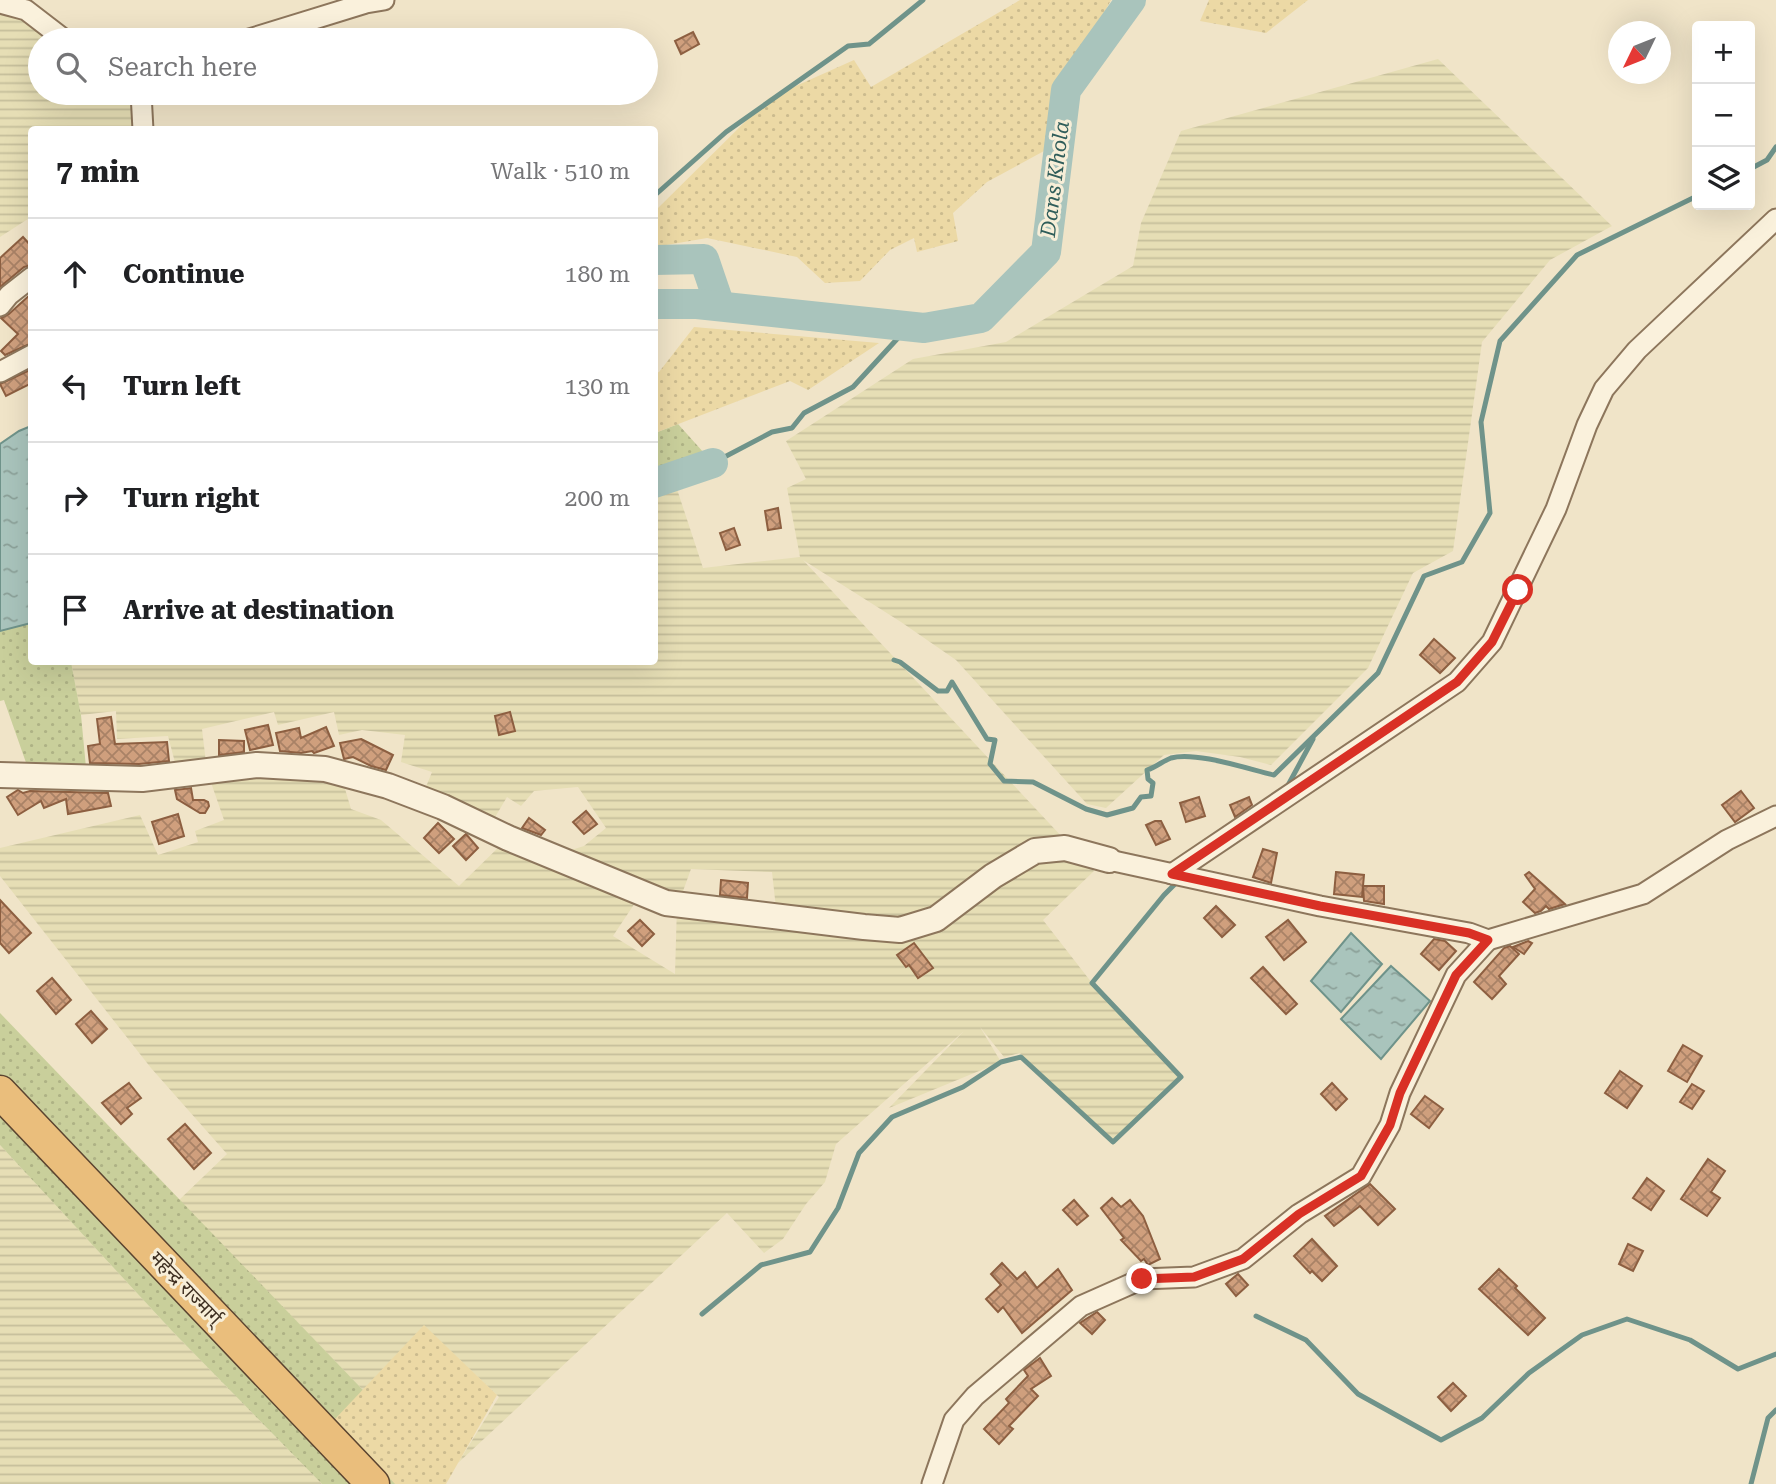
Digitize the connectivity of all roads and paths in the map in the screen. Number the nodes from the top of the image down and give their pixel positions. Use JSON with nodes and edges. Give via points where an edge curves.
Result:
{"nodes":[{"id":1,"x":384,"y":0,"type":"edge"},
{"id":2,"x":0,"y":4,"type":"edge"},
{"id":3,"x":49,"y":28,"type":"edge"},
{"id":4,"x":285,"y":28,"type":"edge"},
{"id":5,"x":142,"y":105,"type":"edge"},
{"id":6,"x":144,"y":126,"type":"edge"},
{"id":7,"x":1776,"y":219,"type":"edge"},
{"id":8,"x":28,"y":280,"type":"edge"},
{"id":9,"x":0,"y":306,"type":"edge"},
{"id":10,"x":28,"y":357,"type":"edge"},
{"id":11,"x":0,"y":372,"type":"edge"},
{"id":12,"x":0,"y":775,"type":"edge"},
{"id":13,"x":1776,"y":816,"type":"edge"},
{"id":14,"x":1109,"y":860,"type":"joint"},
{"id":15,"x":1172,"y":874,"type":"junction"},
{"id":16,"x":1488,"y":940,"type":"junction"},
{"id":17,"x":0,"y":1092,"type":"edge"},
{"id":18,"x":373,"y":1484,"type":"edge"},
{"id":19,"x":932,"y":1484,"type":"edge"}],
"edges":[{"from":1,"to":4,"type":"street"},
{"from":2,"to":3,"type":"street","via":[[26,10]]},
{"from":5,"to":6,"type":"street"},
{"from":7,"to":15,"type":"street","via":[[1637,350],[1604,389],[1556,509],[1503,621],[1492,642],[1457,682]]},
{"from":8,"to":9,"type":"street"},
{"from":10,"to":11,"type":"street"},
{"from":12,"to":14,"type":"street","via":[[142,779],[257,765],[325,769],[443,807],[666,904],[900,930],[936,919],[1035,851],[1065,848]]},
{"from":13,"to":16,"type":"street","via":[[1727,840],[1643,894]]},
{"from":14,"to":15,"type":"street"},
{"from":15,"to":16,"type":"street"},
{"from":16,"to":19,"type":"street","via":[[1456,975],[1400,1093],[1390,1125],[1361,1176],[1299,1214],[1243,1259],[1194,1277],[1142,1279],[1082,1306],[975,1396],[954,1420]]},
{"from":17,"to":18,"type":"highway","name":"महेन्द्र राज्मार्ग्"}]}
